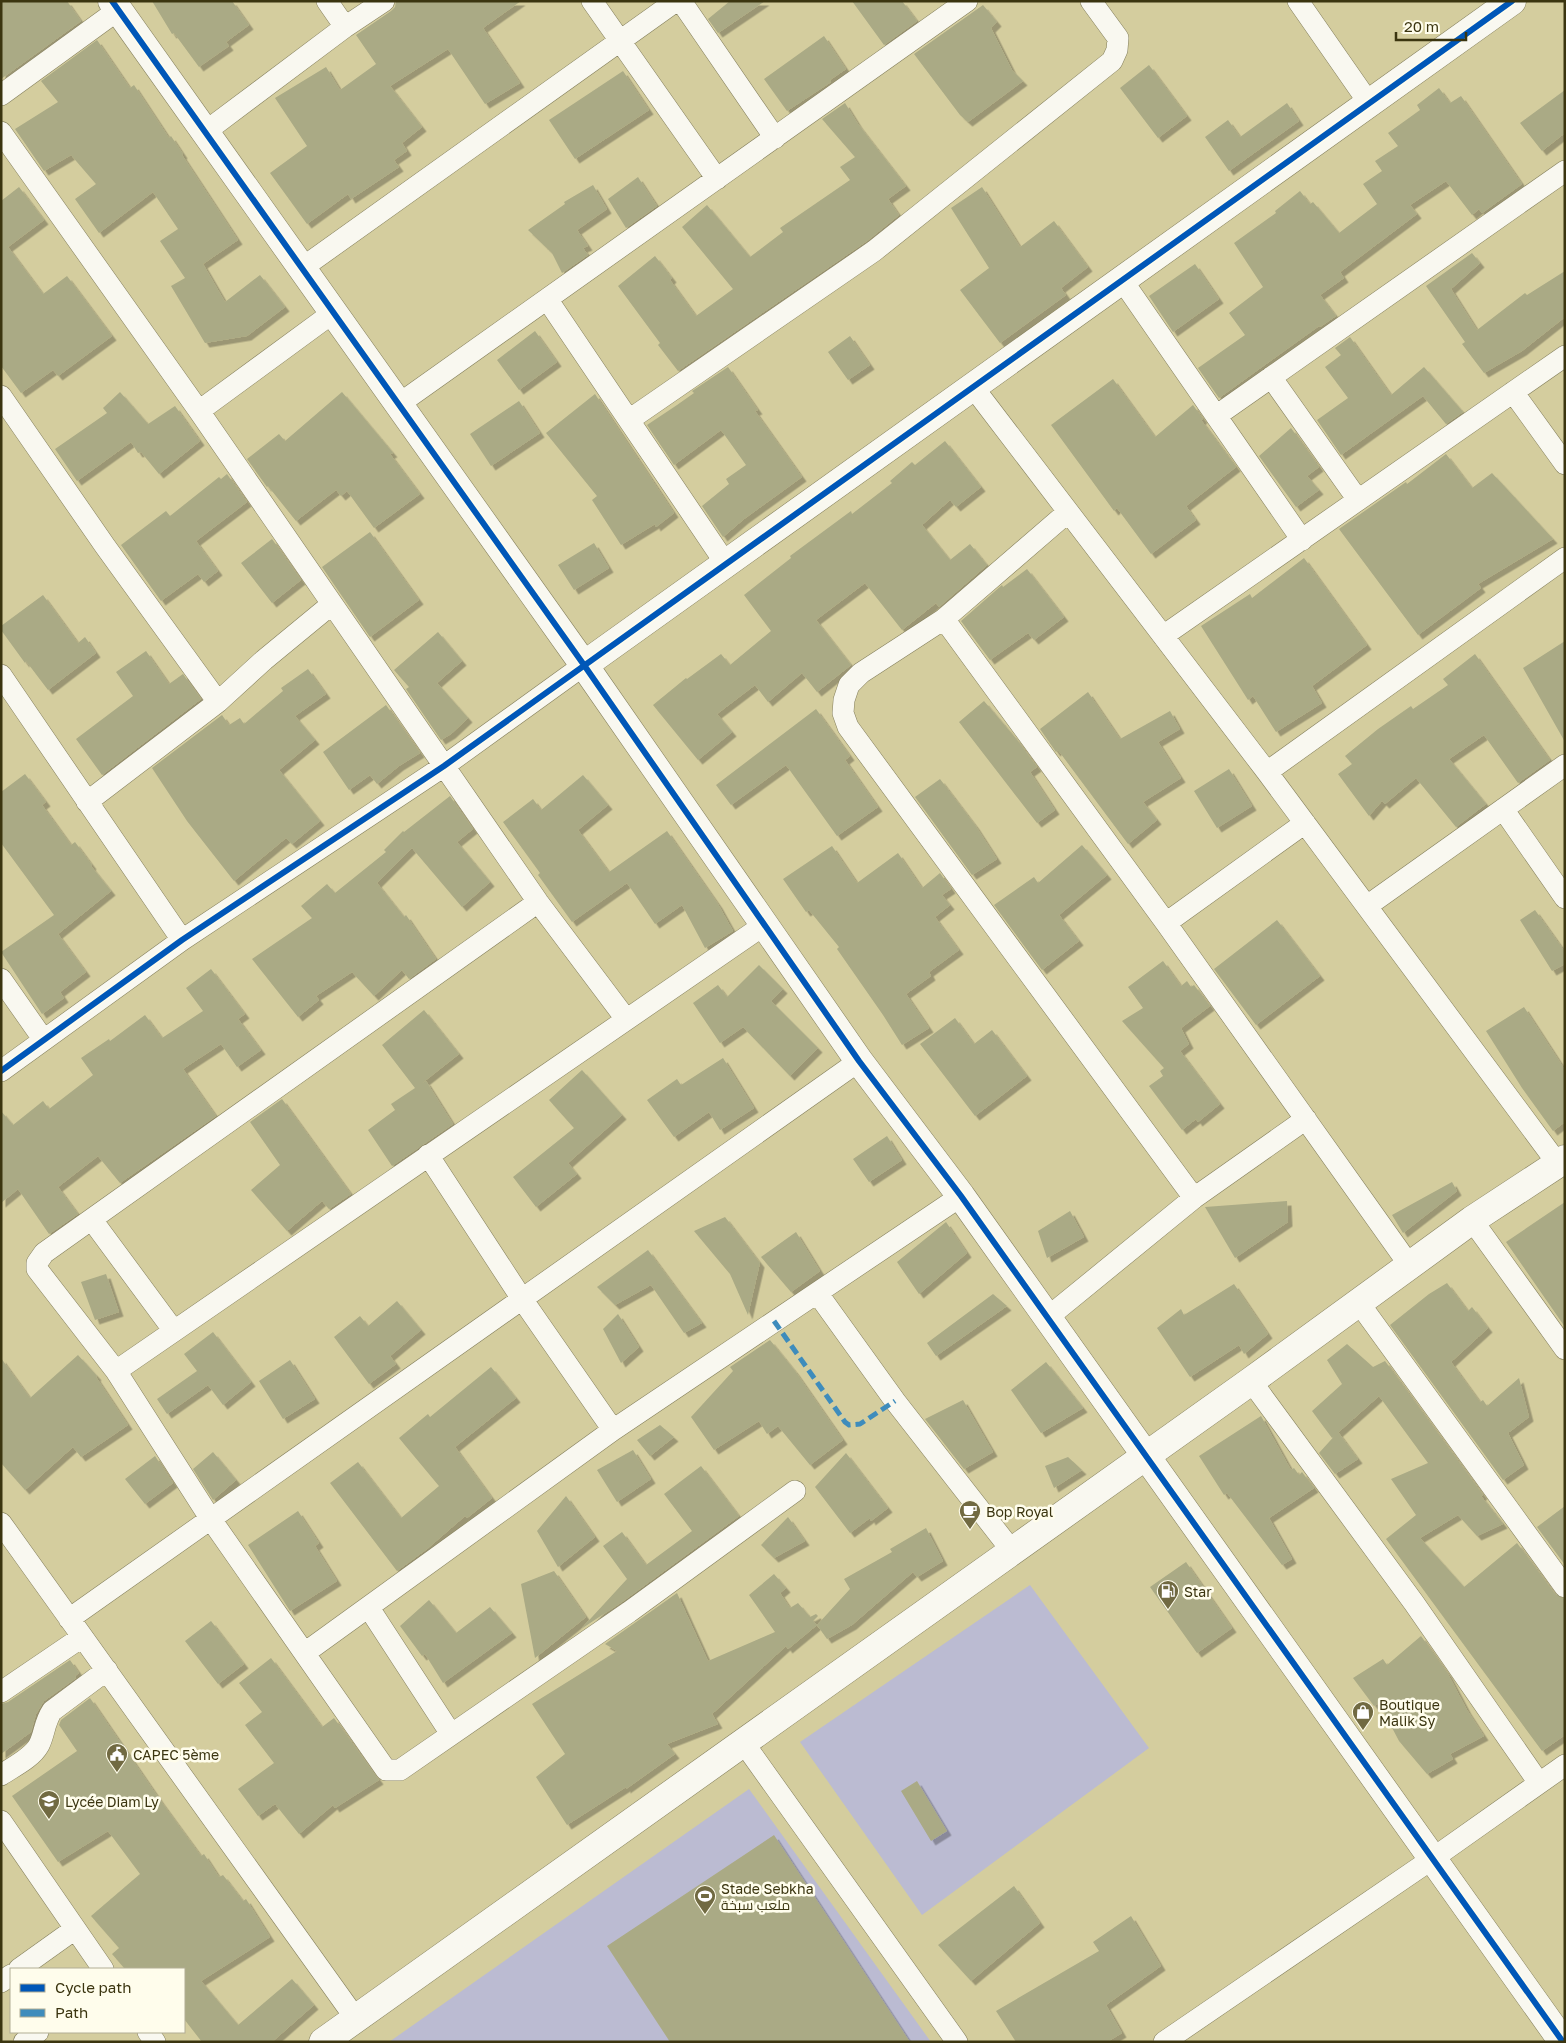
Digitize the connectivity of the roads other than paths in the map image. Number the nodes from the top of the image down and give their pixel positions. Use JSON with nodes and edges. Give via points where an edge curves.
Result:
{"nodes":[{"id":1,"x":327,"y":1,"type":"edge"},
{"id":2,"x":384,"y":1,"type":"edge"},
{"id":3,"x":592,"y":1,"type":"edge"},
{"id":4,"x":676,"y":1,"type":"edge"},
{"id":5,"x":681,"y":1,"type":"edge"},
{"id":6,"x":967,"y":1,"type":"edge"},
{"id":7,"x":1091,"y":1,"type":"edge"},
{"id":8,"x":1298,"y":1,"type":"edge"},
{"id":9,"x":1512,"y":1,"type":"edge"},
{"id":10,"x":115,"y":5,"type":"edge"},
{"id":11,"x":345,"y":27,"type":"junction"},
{"id":12,"x":621,"y":41,"type":"junction"},
{"id":13,"x":1,"y":95,"type":"edge"},
{"id":14,"x":1370,"y":103,"type":"junction"},
{"id":15,"x":1,"y":132,"type":"edge"},
{"id":16,"x":205,"y":132,"type":"junction"},
{"id":17,"x":775,"y":138,"type":"junction"},
{"id":18,"x":1565,"y":171,"type":"edge"},
{"id":19,"x":717,"y":179,"type":"junction"},
{"id":20,"x":302,"y":268,"type":"junction"},
{"id":21,"x":1122,"y":280,"type":"junction"},
{"id":22,"x":547,"y":299,"type":"junction"},
{"id":23,"x":334,"y":312,"type":"junction"},
{"id":24,"x":1565,"y":356,"type":"edge"},
{"id":25,"x":1271,"y":377,"type":"junction"},
{"id":26,"x":973,"y":387,"type":"junction"},
{"id":27,"x":1513,"y":392,"type":"junction"},
{"id":28,"x":1,"y":396,"type":"edge"},
{"id":29,"x":399,"y":404,"type":"junction"},
{"id":30,"x":199,"y":410,"type":"junction"},
{"id":31,"x":1216,"y":416,"type":"junction"},
{"id":32,"x":629,"y":420,"type":"junction"},
{"id":33,"x":1565,"y":464,"type":"edge"},
{"id":34,"x":1358,"y":500,"type":"junction"},
{"id":35,"x":1068,"y":512,"type":"junction"},
{"id":36,"x":1302,"y":540,"type":"junction"},
{"id":37,"x":1565,"y":558,"type":"edge"},
{"id":38,"x":726,"y":564,"type":"junction"},
{"id":39,"x":332,"y":604,"type":"junction"},
{"id":40,"x":944,"y":619,"type":"junction"},
{"id":41,"x":1163,"y":636,"type":"junction"},
{"id":42,"x":584,"y":665,"type":"junction"},
{"id":43,"x":1,"y":675,"type":"edge"},
{"id":44,"x":218,"y":702,"type":"junction"},
{"id":45,"x":1565,"y":765,"type":"edge"},
{"id":46,"x":444,"y":766,"type":"junction"},
{"id":47,"x":1267,"y":772,"type":"junction"},
{"id":48,"x":87,"y":802,"type":"junction"},
{"id":49,"x":1503,"y":809,"type":"junction"},
{"id":50,"x":1305,"y":823,"type":"junction"},
{"id":51,"x":1565,"y":898,"type":"edge"},
{"id":52,"x":538,"y":902,"type":"junction"},
{"id":53,"x":1367,"y":906,"type":"junction"},
{"id":54,"x":764,"y":924,"type":"junction"},
{"id":55,"x":1166,"y":924,"type":"junction"},
{"id":56,"x":182,"y":940,"type":"junction"},
{"id":57,"x":1,"y":978,"type":"edge"},
{"id":58,"x":626,"y":1019,"type":"junction"},
{"id":59,"x":43,"y":1039,"type":"junction"},
{"id":60,"x":859,"y":1062,"type":"junction"},
{"id":61,"x":1,"y":1070,"type":"edge"},
{"id":62,"x":1306,"y":1119,"type":"junction"},
{"id":63,"x":428,"y":1156,"type":"junction"},
{"id":64,"x":1561,"y":1161,"type":"edge"},
{"id":65,"x":961,"y":1196,"type":"junction"},
{"id":66,"x":1194,"y":1198,"type":"junction"},
{"id":67,"x":92,"y":1220,"type":"junction"},
{"id":68,"x":1472,"y":1220,"type":"junction"},
{"id":69,"x":1410,"y":1266,"type":"junction"},
{"id":70,"x":818,"y":1294,"type":"junction"},
{"id":71,"x":522,"y":1299,"type":"junction"},
{"id":72,"x":1359,"y":1303,"type":"junction"},
{"id":73,"x":1047,"y":1318,"type":"junction"},
{"id":74,"x":174,"y":1331,"type":"junction"},
{"id":75,"x":1565,"y":1349,"type":"edge"},
{"id":76,"x":116,"y":1371,"type":"junction"},
{"id":77,"x":1251,"y":1381,"type":"junction"},
{"id":78,"x":613,"y":1430,"type":"junction"},
{"id":79,"x":1146,"y":1456,"type":"junction"},
{"id":80,"x":795,"y":1491,"type":"dead end"},
{"id":81,"x":210,"y":1518,"type":"junction"},
{"id":82,"x":1,"y":1523,"type":"edge"},
{"id":83,"x":1012,"y":1551,"type":"junction"},
{"id":84,"x":1565,"y":1587,"type":"edge"},
{"id":85,"x":369,"y":1608,"type":"junction"},
{"id":86,"x":69,"y":1619,"type":"junction"},
{"id":87,"x":82,"y":1637,"type":"junction"},
{"id":88,"x":306,"y":1652,"type":"junction"},
{"id":89,"x":107,"y":1670,"type":"junction"},
{"id":90,"x":1,"y":1692,"type":"edge"},
{"id":91,"x":451,"y":1734,"type":"junction"},
{"id":92,"x":743,"y":1742,"type":"junction"},
{"id":93,"x":1565,"y":1764,"type":"edge"},
{"id":94,"x":1,"y":1775,"type":"edge"},
{"id":95,"x":1539,"y":1783,"type":"junction"},
{"id":96,"x":1,"y":1821,"type":"edge"},
{"id":97,"x":1432,"y":1859,"type":"junction"},
{"id":98,"x":75,"y":1929,"type":"junction"},
{"id":99,"x":20,"y":1968,"type":"edge"},
{"id":100,"x":102,"y":1968,"type":"edge"},
{"id":101,"x":356,"y":2019,"type":"junction"},
{"id":102,"x":37,"y":2033,"type":"edge"},
{"id":103,"x":1558,"y":2040,"type":"edge"},
{"id":104,"x":24,"y":2042,"type":"edge"},
{"id":105,"x":323,"y":2042,"type":"edge"},
{"id":106,"x":958,"y":2042,"type":"edge"},
{"id":107,"x":1164,"y":2042,"type":"edge"}],
"edges":[{"from":1,"to":11,"type":"street"},
{"from":2,"to":11,"type":"street"},
{"from":3,"to":12,"type":"street"},
{"from":4,"to":12,"type":"street"},
{"from":5,"to":17,"type":"street"},
{"from":6,"to":17,"type":"street"},
{"from":7,"to":32,"type":"street","via":[[1118,38],[1112,61],[874,251]]},
{"from":8,"to":14,"type":"street"},
{"from":9,"to":14,"type":"street"},
{"from":10,"to":13,"type":"street"},
{"from":10,"to":16,"type":"street"},
{"from":11,"to":16,"type":"street"},
{"from":12,"to":19,"type":"street"},
{"from":12,"to":20,"type":"street"},
{"from":14,"to":21,"type":"street"},
{"from":15,"to":30,"type":"street"},
{"from":16,"to":20,"type":"street"},
{"from":17,"to":19,"type":"street"},
{"from":18,"to":25,"type":"street"},
{"from":19,"to":22,"type":"street"},
{"from":20,"to":23,"type":"street"},
{"from":21,"to":26,"type":"street"},
{"from":21,"to":31,"type":"street"},
{"from":22,"to":29,"type":"street"},
{"from":22,"to":32,"type":"street"},
{"from":23,"to":29,"type":"street"},
{"from":23,"to":30,"type":"street"},
{"from":24,"to":27,"type":"street"},
{"from":25,"to":31,"type":"street"},
{"from":25,"to":34,"type":"street"},
{"from":26,"to":35,"type":"street"},
{"from":26,"to":38,"type":"street"},
{"from":27,"to":33,"type":"street"},
{"from":27,"to":34,"type":"street"},
{"from":28,"to":44,"type":"street"},
{"from":29,"to":42,"type":"street"},
{"from":30,"to":39,"type":"street"},
{"from":31,"to":36,"type":"street"},
{"from":32,"to":38,"type":"street"},
{"from":34,"to":36,"type":"street"},
{"from":35,"to":40,"type":"street"},
{"from":35,"to":41,"type":"street"},
{"from":36,"to":41,"type":"street"},
{"from":37,"to":47,"type":"street"},
{"from":38,"to":42,"type":"street"},
{"from":39,"to":44,"type":"street"},
{"from":39,"to":46,"type":"street"},
{"from":40,"to":55,"type":"street"},
{"from":40,"to":66,"type":"street","via":[[860,673],[848,685],[843,713],[848,727]]},
{"from":41,"to":47,"type":"street"},
{"from":42,"to":46,"type":"street"},
{"from":42,"to":54,"type":"street"},
{"from":43,"to":48,"type":"street"},
{"from":44,"to":48,"type":"street"},
{"from":45,"to":49,"type":"street"},
{"from":46,"to":52,"type":"street"},
{"from":46,"to":56,"type":"street"},
{"from":47,"to":50,"type":"street"},
{"from":48,"to":56,"type":"street"},
{"from":49,"to":51,"type":"street"},
{"from":49,"to":53,"type":"street"},
{"from":50,"to":53,"type":"street"},
{"from":50,"to":55,"type":"street"},
{"from":52,"to":58,"type":"street"},
{"from":52,"to":67,"type":"street"},
{"from":53,"to":64,"type":"street"},
{"from":54,"to":58,"type":"street"},
{"from":54,"to":60,"type":"street"},
{"from":55,"to":62,"type":"street"},
{"from":56,"to":59,"type":"street"},
{"from":57,"to":59,"type":"street"},
{"from":58,"to":63,"type":"street"},
{"from":59,"to":61,"type":"street"},
{"from":60,"to":65,"type":"street"},
{"from":60,"to":71,"type":"street"},
{"from":62,"to":66,"type":"street"},
{"from":62,"to":69,"type":"street"},
{"from":63,"to":71,"type":"street"},
{"from":63,"to":74,"type":"street"},
{"from":64,"to":68,"type":"street"},
{"from":65,"to":70,"type":"street"},
{"from":65,"to":73,"type":"street"},
{"from":66,"to":73,"type":"street"},
{"from":67,"to":74,"type":"street"},
{"from":67,"to":76,"type":"street","via":[[44,1253],[37,1269]]},
{"from":68,"to":69,"type":"street"},
{"from":68,"to":75,"type":"street"},
{"from":69,"to":72,"type":"street"},
{"from":70,"to":78,"type":"street","via":[[774,1320]]},
{"from":70,"to":83,"type":"street","via":[[895,1401]]},
{"from":71,"to":78,"type":"street"},
{"from":71,"to":81,"type":"street"},
{"from":72,"to":77,"type":"street"},
{"from":72,"to":84,"type":"street"},
{"from":73,"to":79,"type":"street"},
{"from":74,"to":76,"type":"street"},
{"from":76,"to":81,"type":"street"},
{"from":77,"to":79,"type":"street"},
{"from":77,"to":95,"type":"street","via":[[1414,1603]]},
{"from":78,"to":85,"type":"street"},
{"from":79,"to":83,"type":"street"},
{"from":79,"to":97,"type":"street"},
{"from":80,"to":91,"type":"street","via":[[629,1612]]},
{"from":81,"to":86,"type":"street"},
{"from":81,"to":88,"type":"street"},
{"from":82,"to":86,"type":"street"},
{"from":83,"to":92,"type":"street"},
{"from":85,"to":88,"type":"street"},
{"from":85,"to":91,"type":"street"},
{"from":86,"to":87,"type":"street"},
{"from":87,"to":89,"type":"street"},
{"from":87,"to":90,"type":"street"},
{"from":88,"to":91,"type":"street","via":[[386,1770],[400,1770]]},
{"from":89,"to":94,"type":"street","via":[[52,1711],[45,1720],[40,1743],[34,1751]]},
{"from":89,"to":101,"type":"street"},
{"from":92,"to":101,"type":"street"},
{"from":92,"to":106,"type":"street"},
{"from":93,"to":95,"type":"street"},
{"from":95,"to":97,"type":"street"},
{"from":96,"to":98,"type":"street"},
{"from":97,"to":103,"type":"street"},
{"from":97,"to":107,"type":"street"},
{"from":98,"to":99,"type":"street"},
{"from":98,"to":100,"type":"street"},
{"from":101,"to":105,"type":"street"},
{"from":102,"to":104,"type":"street"}]}
